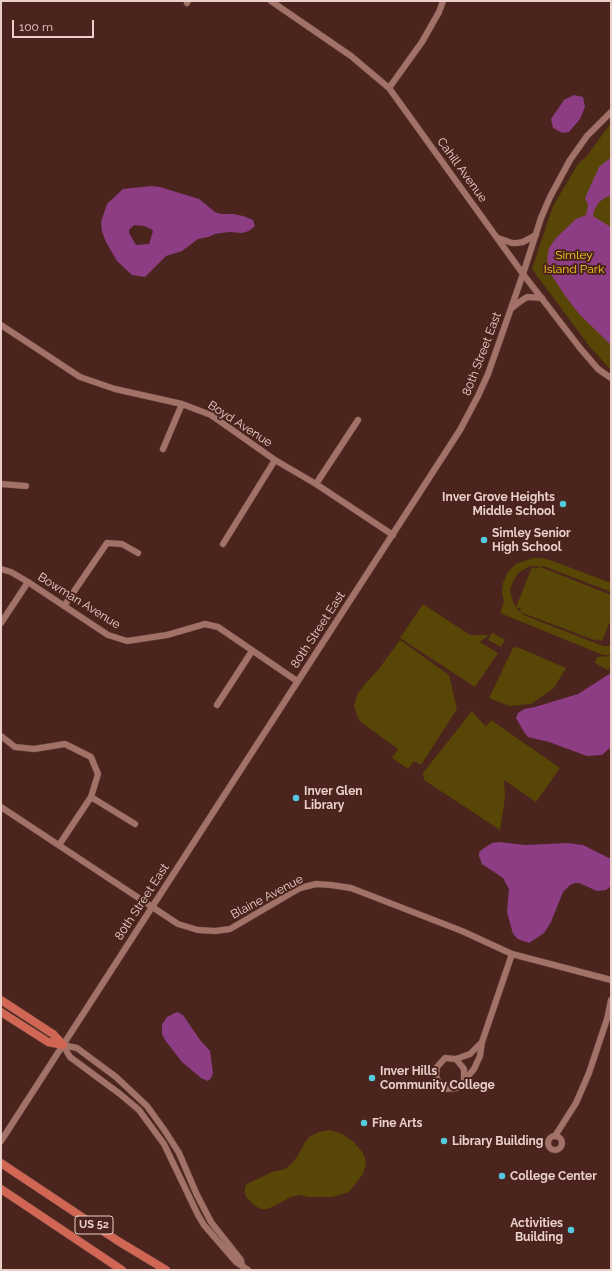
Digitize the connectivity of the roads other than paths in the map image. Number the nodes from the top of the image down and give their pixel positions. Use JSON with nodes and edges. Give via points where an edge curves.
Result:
{"nodes":[{"id":1,"x":271,"y":1,"type":"edge"},
{"id":2,"x":442,"y":1,"type":"edge"},
{"id":3,"x":389,"y":88,"type":"junction"},
{"id":4,"x":611,"y":112,"type":"edge"},
{"id":5,"x":536,"y":235,"type":"junction"},
{"id":6,"x":497,"y":238,"type":"junction"},
{"id":7,"x":523,"y":274,"type":"junction"},
{"id":8,"x":542,"y":298,"type":"junction"},
{"id":9,"x":511,"y":309,"type":"junction"},
{"id":10,"x":1,"y":325,"type":"edge"},
{"id":11,"x":611,"y":378,"type":"edge"},
{"id":12,"x":182,"y":404,"type":"junction"},
{"id":13,"x":358,"y":420,"type":"dead end"},
{"id":14,"x":163,"y":449,"type":"dead end"},
{"id":15,"x":275,"y":460,"type":"junction"},
{"id":16,"x":1,"y":484,"type":"edge"},
{"id":17,"x":316,"y":484,"type":"junction"},
{"id":18,"x":26,"y":486,"type":"dead end"},
{"id":19,"x":393,"y":535,"type":"junction"},
{"id":20,"x":223,"y":544,"type":"dead end"},
{"id":21,"x":138,"y":553,"type":"dead end"},
{"id":22,"x":1,"y":569,"type":"edge"},
{"id":23,"x":28,"y":582,"type":"junction"},
{"id":24,"x":64,"y":606,"type":"junction"},
{"id":25,"x":1,"y":623,"type":"edge"},
{"id":26,"x":252,"y":651,"type":"junction"},
{"id":27,"x":297,"y":682,"type":"junction"},
{"id":28,"x":217,"y":705,"type":"dead end"},
{"id":29,"x":1,"y":736,"type":"edge"},
{"id":30,"x":91,"y":797,"type":"junction"},
{"id":31,"x":1,"y":807,"type":"edge"},
{"id":32,"x":135,"y":824,"type":"dead end"},
{"id":33,"x":59,"y":845,"type":"junction"},
{"id":34,"x":152,"y":907,"type":"junction"},
{"id":35,"x":512,"y":954,"type":"junction"},
{"id":36,"x":611,"y":980,"type":"edge"},
{"id":37,"x":1,"y":1000,"type":"edge"},
{"id":38,"x":611,"y":1000,"type":"edge"},
{"id":39,"x":1,"y":1012,"type":"edge"},
{"id":40,"x":482,"y":1042,"type":"junction"},
{"id":41,"x":63,"y":1045,"type":"junction"},
{"id":42,"x":456,"y":1059,"type":"junction"},
{"id":43,"x":464,"y":1081,"type":"junction"},
{"id":44,"x":555,"y":1136,"type":"dead end"},
{"id":45,"x":1,"y":1140,"type":"edge"},
{"id":46,"x":1,"y":1159,"type":"edge"},
{"id":47,"x":1,"y":1163,"type":"edge"},
{"id":48,"x":24,"y":1178,"type":"junction"},
{"id":49,"x":1,"y":1190,"type":"edge"},
{"id":50,"x":242,"y":1265,"type":"junction"},
{"id":51,"x":122,"y":1270,"type":"edge"},
{"id":52,"x":166,"y":1270,"type":"edge"},
{"id":53,"x":248,"y":1270,"type":"edge"}],
"edges":[{"from":1,"to":3,"type":"street","name":"Cahill Avenue","via":[[351,56]]},
{"from":2,"to":3,"type":"street","via":[[439,12],[422,42]]},
{"from":3,"to":6,"type":"street","name":"Cahill Avenue"},
{"from":4,"to":5,"type":"street","name":"80th Street East","via":[[587,136],[570,160],[550,197]]},
{"from":5,"to":6,"type":"street","via":[[518,243]]},
{"from":5,"to":7,"type":"street","name":"80th Street East"},
{"from":6,"to":7,"type":"street","name":"Cahill Avenue"},
{"from":7,"to":8,"type":"street","name":"Cahill Avenue"},
{"from":7,"to":9,"type":"street","name":"80th Street East"},
{"from":8,"to":9,"type":"street","via":[[527,297]]},
{"from":8,"to":11,"type":"street","name":"Cahill Avenue","via":[[589,359]]},
{"from":9,"to":19,"type":"street","name":"80th Street East","via":[[478,396],[460,430]]},
{"from":10,"to":12,"type":"street","name":"Boyd Avenue","via":[[80,377],[115,389]]},
{"from":12,"to":14,"type":"street"},
{"from":12,"to":15,"type":"street","name":"Boyd Avenue","via":[[211,415]]},
{"from":13,"to":17,"type":"street"},
{"from":15,"to":17,"type":"street","name":"Boyd Avenue"},
{"from":15,"to":20,"type":"street"},
{"from":16,"to":18,"type":"street"},
{"from":17,"to":19,"type":"street","name":"Boyd Avenue"},
{"from":19,"to":27,"type":"street","name":"80th Street East"},
{"from":21,"to":24,"type":"street","via":[[122,544],[107,543]]},
{"from":22,"to":23,"type":"street","name":"Bowman Avenue"},
{"from":23,"to":24,"type":"street","name":"Bowman Avenue"},
{"from":23,"to":25,"type":"street"},
{"from":24,"to":26,"type":"street","name":"Bowman Avenue","via":[[108,635],[126,641],[167,635],[205,624],[218,627]]},
{"from":26,"to":27,"type":"street","name":"Bowman Avenue"},
{"from":26,"to":28,"type":"street"},
{"from":27,"to":34,"type":"street","name":"80th Street East"},
{"from":29,"to":30,"type":"street","via":[[15,747],[34,750],[65,744],[91,757],[98,774]]},
{"from":30,"to":32,"type":"street"},
{"from":30,"to":33,"type":"street"},
{"from":31,"to":33,"type":"street","name":"Blaine Avenue"},
{"from":33,"to":34,"type":"street","name":"Blaine Avenue"},
{"from":34,"to":35,"type":"street","name":"Blaine Avenue","via":[[178,924],[198,930],[215,931],[230,929],[300,888],[316,884],[331,885],[351,888],[462,931]]},
{"from":34,"to":41,"type":"street","name":"80th Street East"},
{"from":35,"to":36,"type":"street","name":"Blaine Avenue"},
{"from":35,"to":40,"type":"street"},
{"from":37,"to":41,"type":"highway","via":[[53,1034]]},
{"from":38,"to":44,"type":"street","via":[[607,1019],[576,1103]]},
{"from":39,"to":41,"type":"highway","via":[[48,1042]]},
{"from":40,"to":42,"type":"street","via":[[470,1054]]},
{"from":40,"to":43,"type":"street","via":[[480,1056],[474,1069]]},
{"from":41,"to":45,"type":"street","name":"80th Street East"},
{"from":41,"to":50,"type":"street","via":[[70,1057],[139,1110],[164,1144],[204,1225],[236,1262]]},
{"from":41,"to":50,"type":"street","via":[[77,1048],[147,1106],[179,1153],[210,1222],[241,1260]]},
{"from":42,"to":43,"type":"street","via":[[464,1069]]},
{"from":42,"to":43,"type":"street","via":[[445,1058],[437,1067],[436,1076],[439,1084],[446,1089],[457,1088]]},
{"from":46,"to":48,"type":"highway"},
{"from":47,"to":48,"type":"highway","number":"US 52"},
{"from":48,"to":52,"type":"highway","number":"US 52"},
{"from":49,"to":51,"type":"highway","number":"US 52"},
{"from":50,"to":53,"type":"street"}]}
